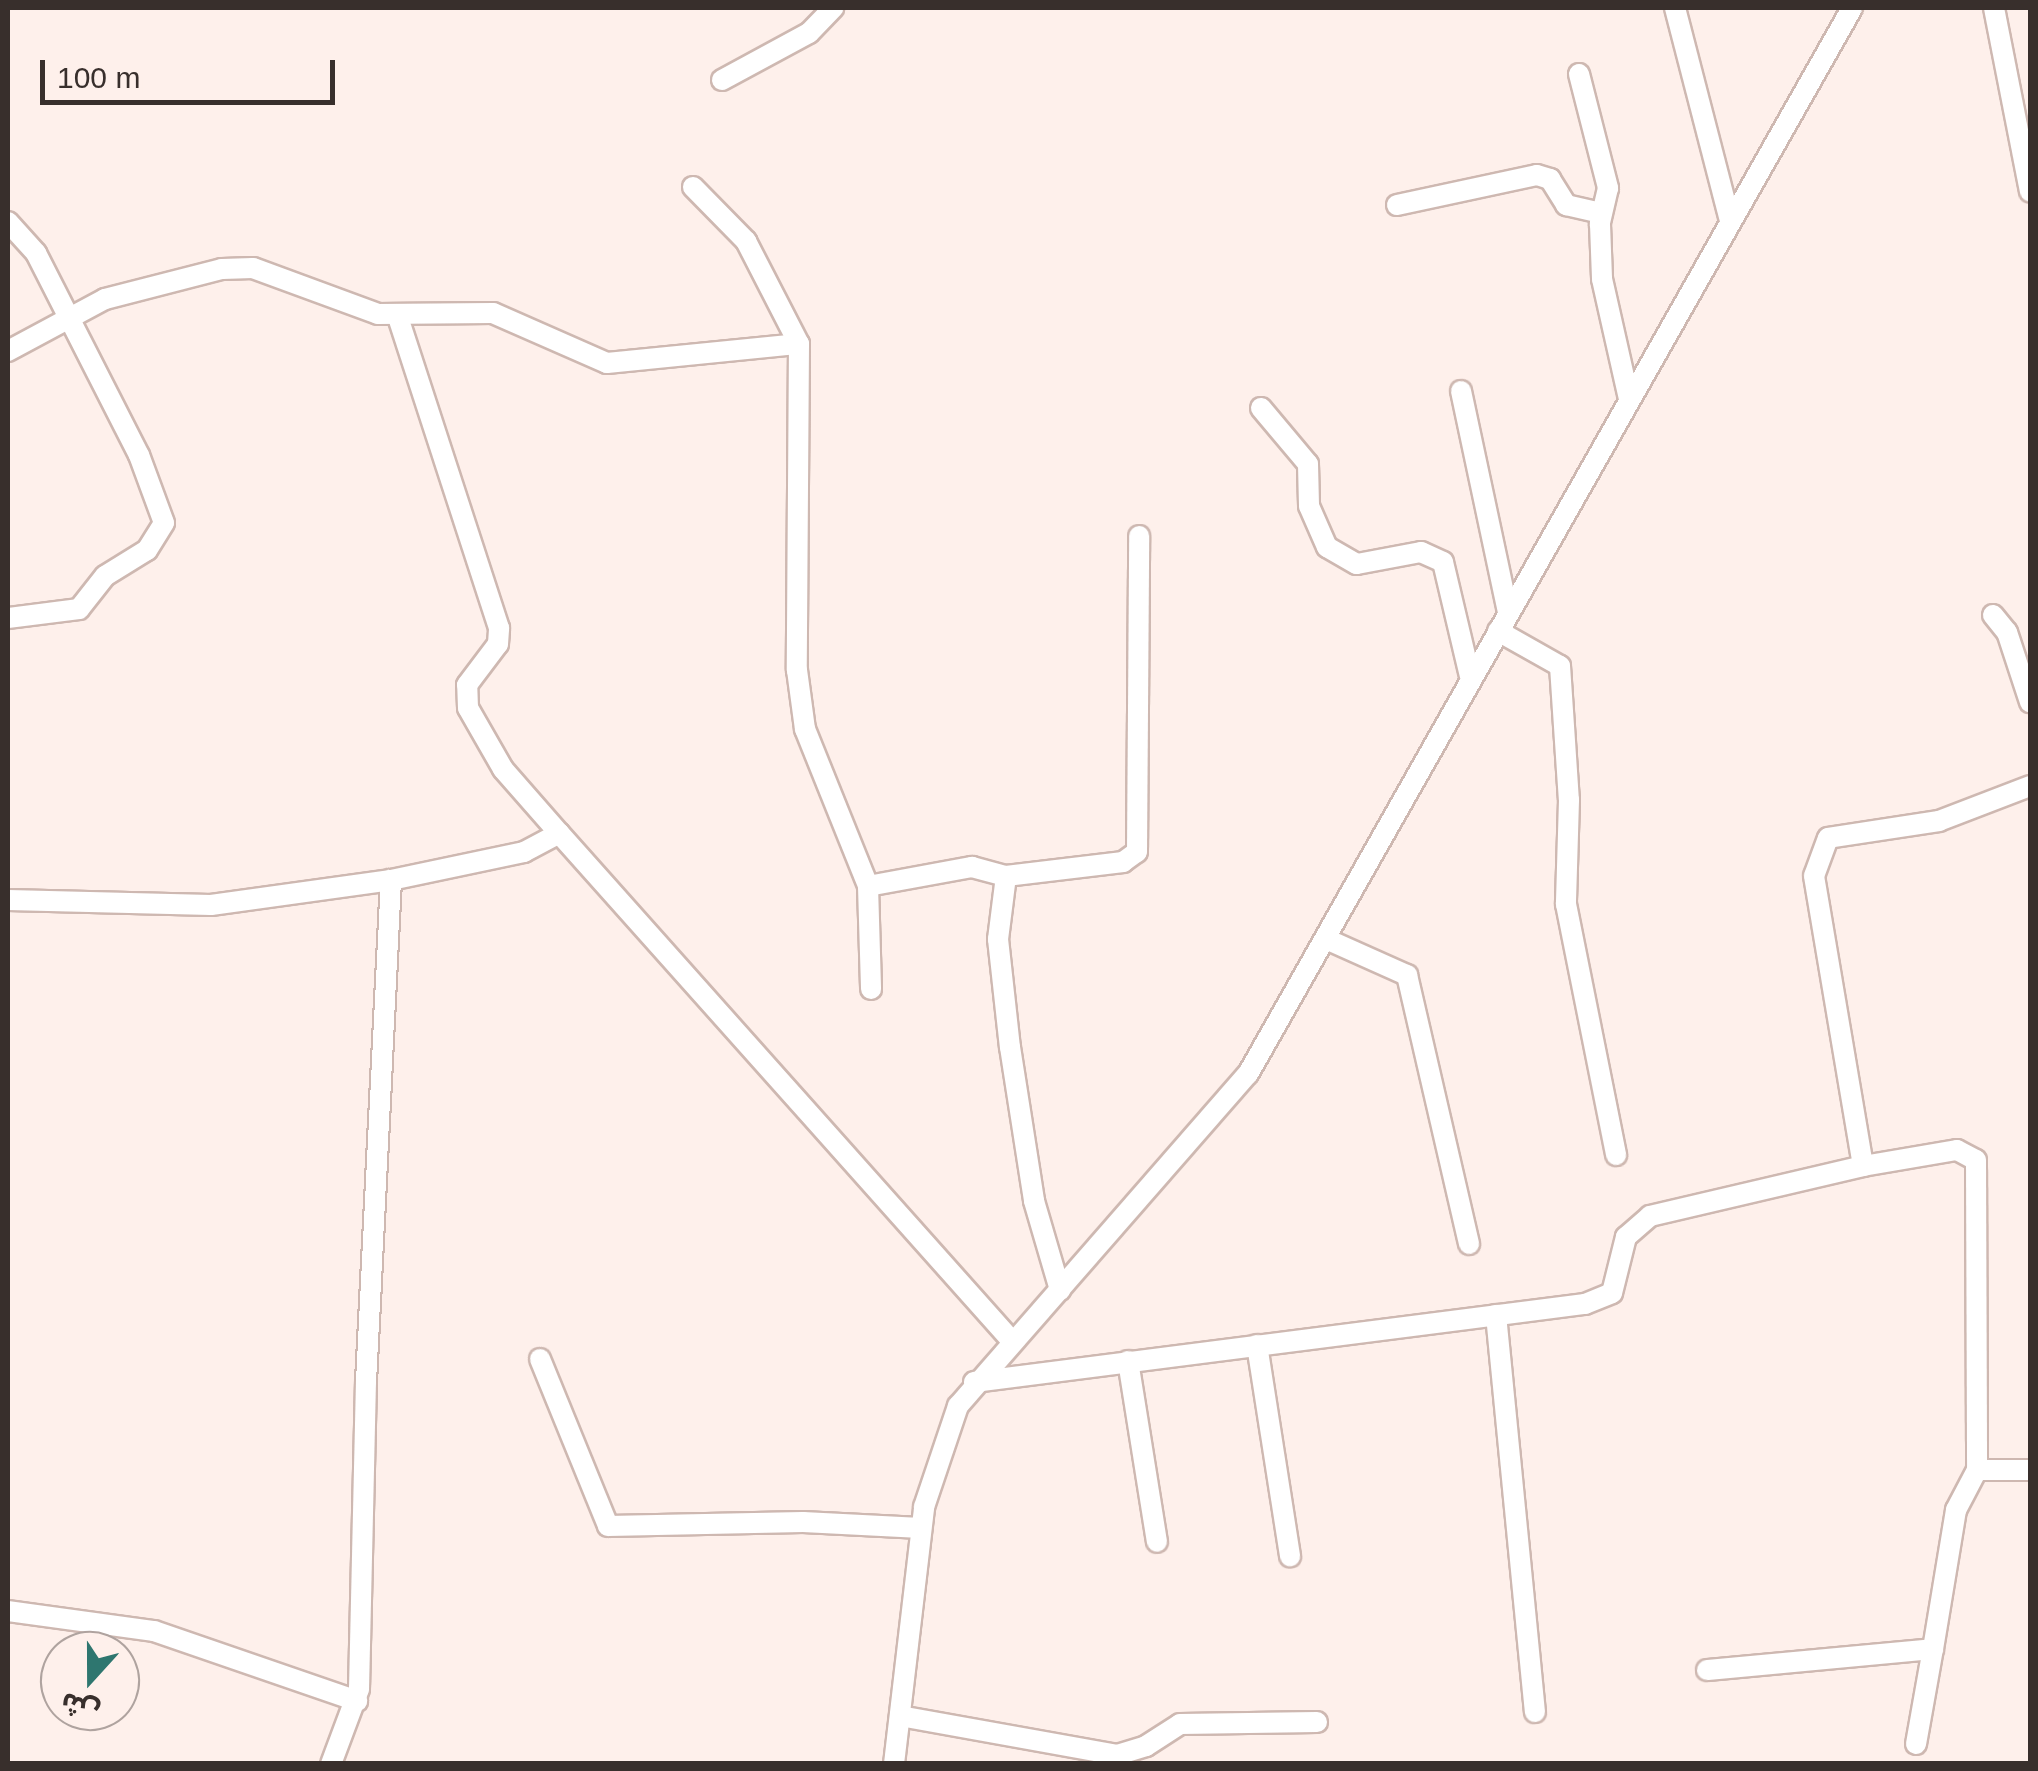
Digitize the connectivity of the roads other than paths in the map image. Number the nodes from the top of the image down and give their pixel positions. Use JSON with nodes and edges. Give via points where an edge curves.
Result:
{"nodes":[{"id":1,"x":834,"y":8,"type":"edge"},
{"id":2,"x":1675,"y":8,"type":"edge"},
{"id":3,"x":1852,"y":8,"type":"edge"},
{"id":4,"x":1994,"y":8,"type":"edge"},
{"id":5,"x":1579,"y":74,"type":"dead end"},
{"id":6,"x":722,"y":80,"type":"dead end"},
{"id":7,"x":693,"y":186,"type":"dead end"},
{"id":8,"x":2030,"y":192,"type":"edge"},
{"id":9,"x":1397,"y":205,"type":"dead end"},
{"id":10,"x":1601,"y":213,"type":"junction"},
{"id":11,"x":1730,"y":220,"type":"junction"},
{"id":12,"x":8,"y":222,"type":"edge"},
{"id":13,"x":65,"y":316,"type":"junction"},
{"id":14,"x":398,"y":317,"type":"junction"},
{"id":15,"x":799,"y":344,"type":"junction"},
{"id":16,"x":8,"y":351,"type":"edge"},
{"id":17,"x":1461,"y":391,"type":"dead end"},
{"id":18,"x":1629,"y":398,"type":"junction"},
{"id":19,"x":1261,"y":408,"type":"dead end"},
{"id":20,"x":1139,"y":536,"type":"dead end"},
{"id":21,"x":1993,"y":615,"type":"dead end"},
{"id":22,"x":8,"y":618,"type":"edge"},
{"id":23,"x":1503,"y":622,"type":"junction"},
{"id":24,"x":1470,"y":676,"type":"junction"},
{"id":25,"x":2030,"y":702,"type":"edge"},
{"id":26,"x":2030,"y":786,"type":"edge"},
{"id":27,"x":560,"y":833,"type":"junction"},
{"id":28,"x":1006,"y":876,"type":"junction"},
{"id":29,"x":391,"y":880,"type":"junction"},
{"id":30,"x":868,"y":886,"type":"junction"},
{"id":31,"x":8,"y":900,"type":"edge"},
{"id":32,"x":1326,"y":939,"type":"junction"},
{"id":33,"x":871,"y":989,"type":"dead end"},
{"id":34,"x":1616,"y":1154,"type":"dead end"},
{"id":35,"x":1863,"y":1166,"type":"junction"},
{"id":36,"x":1470,"y":1244,"type":"dead end"},
{"id":37,"x":1060,"y":1290,"type":"junction"},
{"id":38,"x":1496,"y":1316,"type":"junction"},
{"id":39,"x":1012,"y":1341,"type":"junction"},
{"id":40,"x":1258,"y":1345,"type":"junction"},
{"id":41,"x":540,"y":1359,"type":"dead end"},
{"id":42,"x":1128,"y":1360,"type":"junction"},
{"id":43,"x":974,"y":1382,"type":"junction"},
{"id":44,"x":1977,"y":1470,"type":"junction"},
{"id":45,"x":2030,"y":1470,"type":"edge"},
{"id":46,"x":921,"y":1528,"type":"junction"},
{"id":47,"x":1157,"y":1542,"type":"dead end"},
{"id":48,"x":1290,"y":1556,"type":"dead end"},
{"id":49,"x":8,"y":1611,"type":"edge"},
{"id":50,"x":1932,"y":1649,"type":"junction"},
{"id":51,"x":1707,"y":1670,"type":"dead end"},
{"id":52,"x":357,"y":1701,"type":"junction"},
{"id":53,"x":1535,"y":1712,"type":"dead end"},
{"id":54,"x":900,"y":1716,"type":"junction"},
{"id":55,"x":1317,"y":1722,"type":"dead end"},
{"id":56,"x":1916,"y":1744,"type":"dead end"},
{"id":57,"x":331,"y":1764,"type":"edge"},
{"id":58,"x":894,"y":1764,"type":"edge"}],
"edges":[{"from":1,"to":6,"type":"street","via":[[809,32]]},
{"from":2,"to":11,"type":"street"},
{"from":3,"to":11,"type":"street"},
{"from":4,"to":8,"type":"street"},
{"from":5,"to":10,"type":"street","via":[[1608,188]]},
{"from":7,"to":15,"type":"street","via":[[746,240]]},
{"from":9,"to":10,"type":"street","via":[[1537,175],[1550,178],[1566,205]]},
{"from":10,"to":18,"type":"street","via":[[1602,279]]},
{"from":11,"to":18,"type":"street"},
{"from":12,"to":13,"type":"street","via":[[29,241]]},
{"from":13,"to":14,"type":"street","via":[[140,288],[253,268]]},
{"from":13,"to":16,"type":"street"},
{"from":13,"to":22,"type":"street","via":[[139,455],[164,522],[147,550],[105,576],[79,608]]},
{"from":14,"to":15,"type":"street","via":[[482,310],[608,364]]},
{"from":14,"to":27,"type":"street","via":[[499,628],[498,644],[467,685],[468,708],[504,769]]},
{"from":15,"to":30,"type":"street","via":[[801,709]]},
{"from":17,"to":23,"type":"street"},
{"from":18,"to":23,"type":"street"},
{"from":19,"to":24,"type":"street","via":[[1308,464],[1309,506],[1327,547],[1357,564],[1420,552],[1443,562]]},
{"from":20,"to":28,"type":"street","via":[[1138,852],[1122,862]]},
{"from":21,"to":25,"type":"street","via":[[2008,632]]},
{"from":23,"to":24,"type":"street"},
{"from":23,"to":34,"type":"street","via":[[1560,666],[1569,800],[1566,904]]},
{"from":24,"to":32,"type":"street"},
{"from":26,"to":35,"type":"street","via":[[1939,821],[1836,836],[1819,849],[1814,876]]},
{"from":27,"to":29,"type":"street","via":[[524,852]]},
{"from":27,"to":39,"type":"street"},
{"from":28,"to":30,"type":"street","via":[[972,867]]},
{"from":28,"to":37,"type":"street","via":[[998,939],[1010,1047],[1037,1217]]},
{"from":29,"to":31,"type":"street","via":[[211,905]]},
{"from":29,"to":52,"type":"street"},
{"from":30,"to":33,"type":"street"},
{"from":32,"to":36,"type":"street","via":[[1406,975]]},
{"from":32,"to":37,"type":"street","via":[[1227,1104]]},
{"from":35,"to":38,"type":"street","via":[[1650,1216],[1626,1238],[1617,1280],[1603,1298]]},
{"from":35,"to":44,"type":"street","via":[[1957,1150],[1976,1160]]},
{"from":37,"to":39,"type":"street"},
{"from":38,"to":40,"type":"street"},
{"from":38,"to":53,"type":"street"},
{"from":39,"to":43,"type":"street"},
{"from":40,"to":42,"type":"street"},
{"from":40,"to":48,"type":"street"},
{"from":41,"to":46,"type":"street","via":[[608,1526],[803,1522]]},
{"from":42,"to":43,"type":"street"},
{"from":42,"to":47,"type":"street"},
{"from":43,"to":46,"type":"street","via":[[938,1450]]},
{"from":44,"to":45,"type":"street"},
{"from":44,"to":50,"type":"street","via":[[1956,1510]]},
{"from":46,"to":54,"type":"street"},
{"from":49,"to":52,"type":"street","via":[[154,1632]]},
{"from":50,"to":51,"type":"street"},
{"from":50,"to":56,"type":"street"},
{"from":52,"to":57,"type":"street"},
{"from":54,"to":55,"type":"street","via":[[1117,1755],[1180,1724]]},
{"from":54,"to":58,"type":"street"}]}
